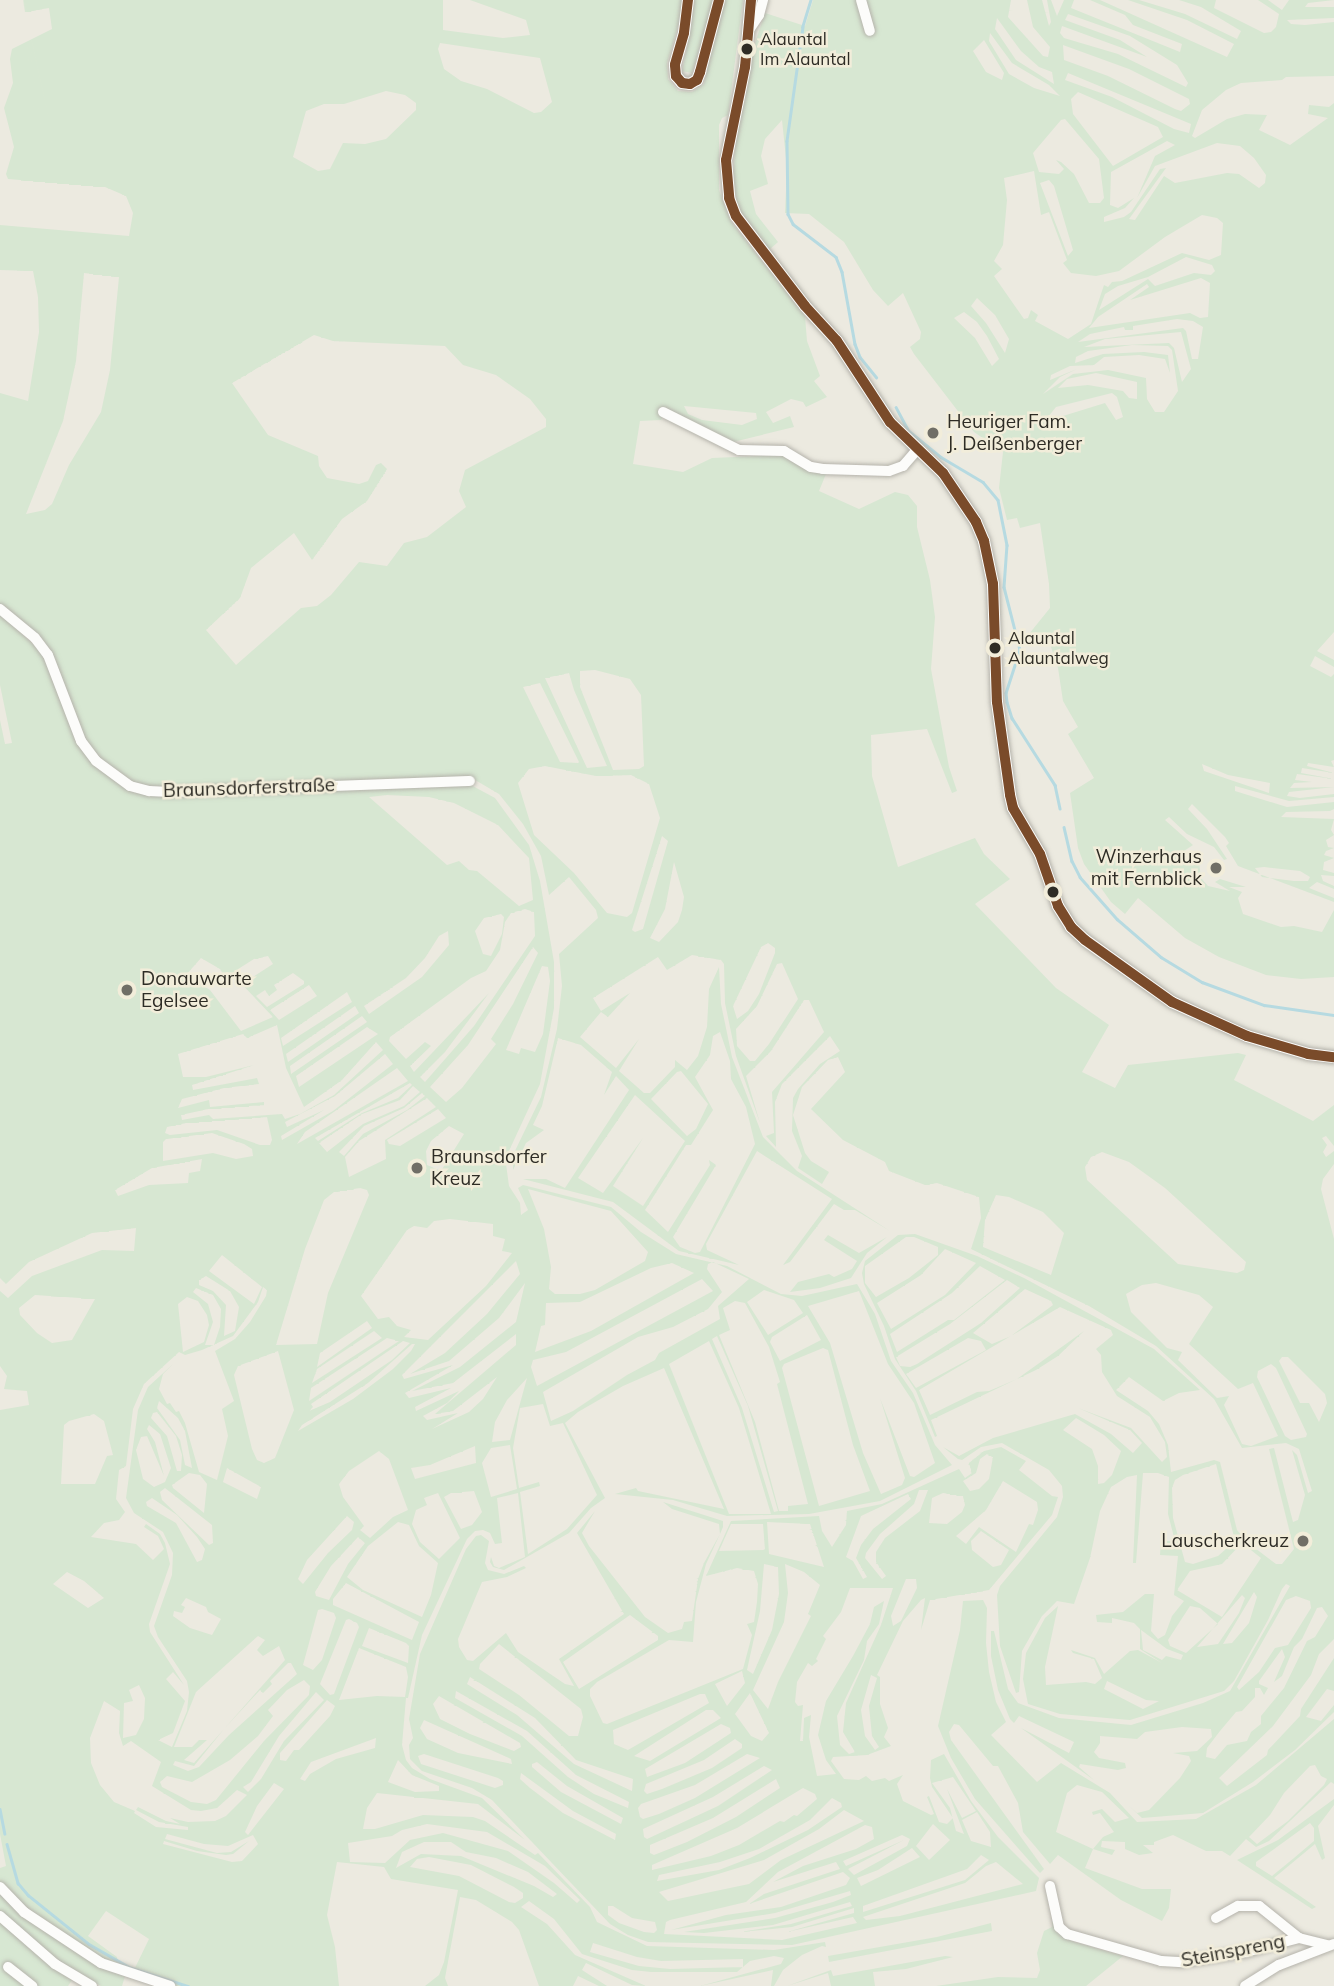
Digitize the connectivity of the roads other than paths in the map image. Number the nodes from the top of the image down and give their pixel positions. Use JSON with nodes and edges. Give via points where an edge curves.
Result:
{"nodes":[{"id":1,"x":688,"y":0,"type":"edge"},
{"id":2,"x":719,"y":0,"type":"edge"},
{"id":3,"x":751,"y":0,"type":"edge"},
{"id":4,"x":763,"y":0,"type":"edge"},
{"id":5,"x":861,"y":0,"type":"edge"},
{"id":6,"x":749,"y":30,"type":"junction"},
{"id":7,"x":870,"y":31,"type":"dead end"},
{"id":8,"x":663,"y":412,"type":"dead end"},
{"id":9,"x":917,"y":450,"type":"junction"},
{"id":10,"x":0,"y":609,"type":"edge"},
{"id":11,"x":470,"y":781,"type":"dead end"},
{"id":12,"x":1334,"y":1057,"type":"edge"},
{"id":13,"x":0,"y":1886,"type":"edge"},
{"id":14,"x":1050,"y":1886,"type":"dead end"},
{"id":15,"x":0,"y":1916,"type":"edge"},
{"id":16,"x":1216,"y":1918,"type":"dead end"},
{"id":17,"x":1299,"y":1938,"type":"junction"},
{"id":18,"x":1331,"y":1945,"type":"edge"},
{"id":19,"x":8,"y":1967,"type":"dead end"},
{"id":20,"x":32,"y":1986,"type":"edge"},
{"id":21,"x":92,"y":1986,"type":"edge"},
{"id":22,"x":170,"y":1986,"type":"edge"},
{"id":23,"x":1245,"y":1986,"type":"edge"}],
"edges":[{"from":1,"to":2,"type":"street","via":[[676,76],[690,84],[700,72]]},
{"from":3,"to":6,"type":"street"},
{"from":4,"to":6,"type":"street"},
{"from":5,"to":7,"type":"street"},
{"from":6,"to":9,"type":"street","via":[[726,160],[729,198],[736,216],[836,341],[890,422]]},
{"from":8,"to":9,"type":"street","via":[[739,450],[790,453],[823,469],[890,471],[903,467]]},
{"from":9,"to":12,"type":"street","via":[[943,473],[984,541],[993,584],[997,702],[1010,795],[1071,927],[1153,990],[1196,1014],[1270,1044]]},
{"from":10,"to":11,"type":"street","name":"Braunsdorferstraße","via":[[48,655],[81,741],[96,761],[130,786],[170,792]]},
{"from":13,"to":22,"type":"street","via":[[24,1912],[101,1963]]},
{"from":14,"to":17,"type":"street","name":"Steinspreng","via":[[1059,1927],[1067,1934],[1161,1961],[1246,1952]]},
{"from":15,"to":21,"type":"street","via":[[55,1964]]},
{"from":16,"to":17,"type":"street","via":[[1249,1903],[1269,1911]]},
{"from":17,"to":18,"type":"street","name":"Steinspreng"},
{"from":18,"to":23,"type":"street","via":[[1279,1965]]},
{"from":19,"to":20,"type":"street"}]}
